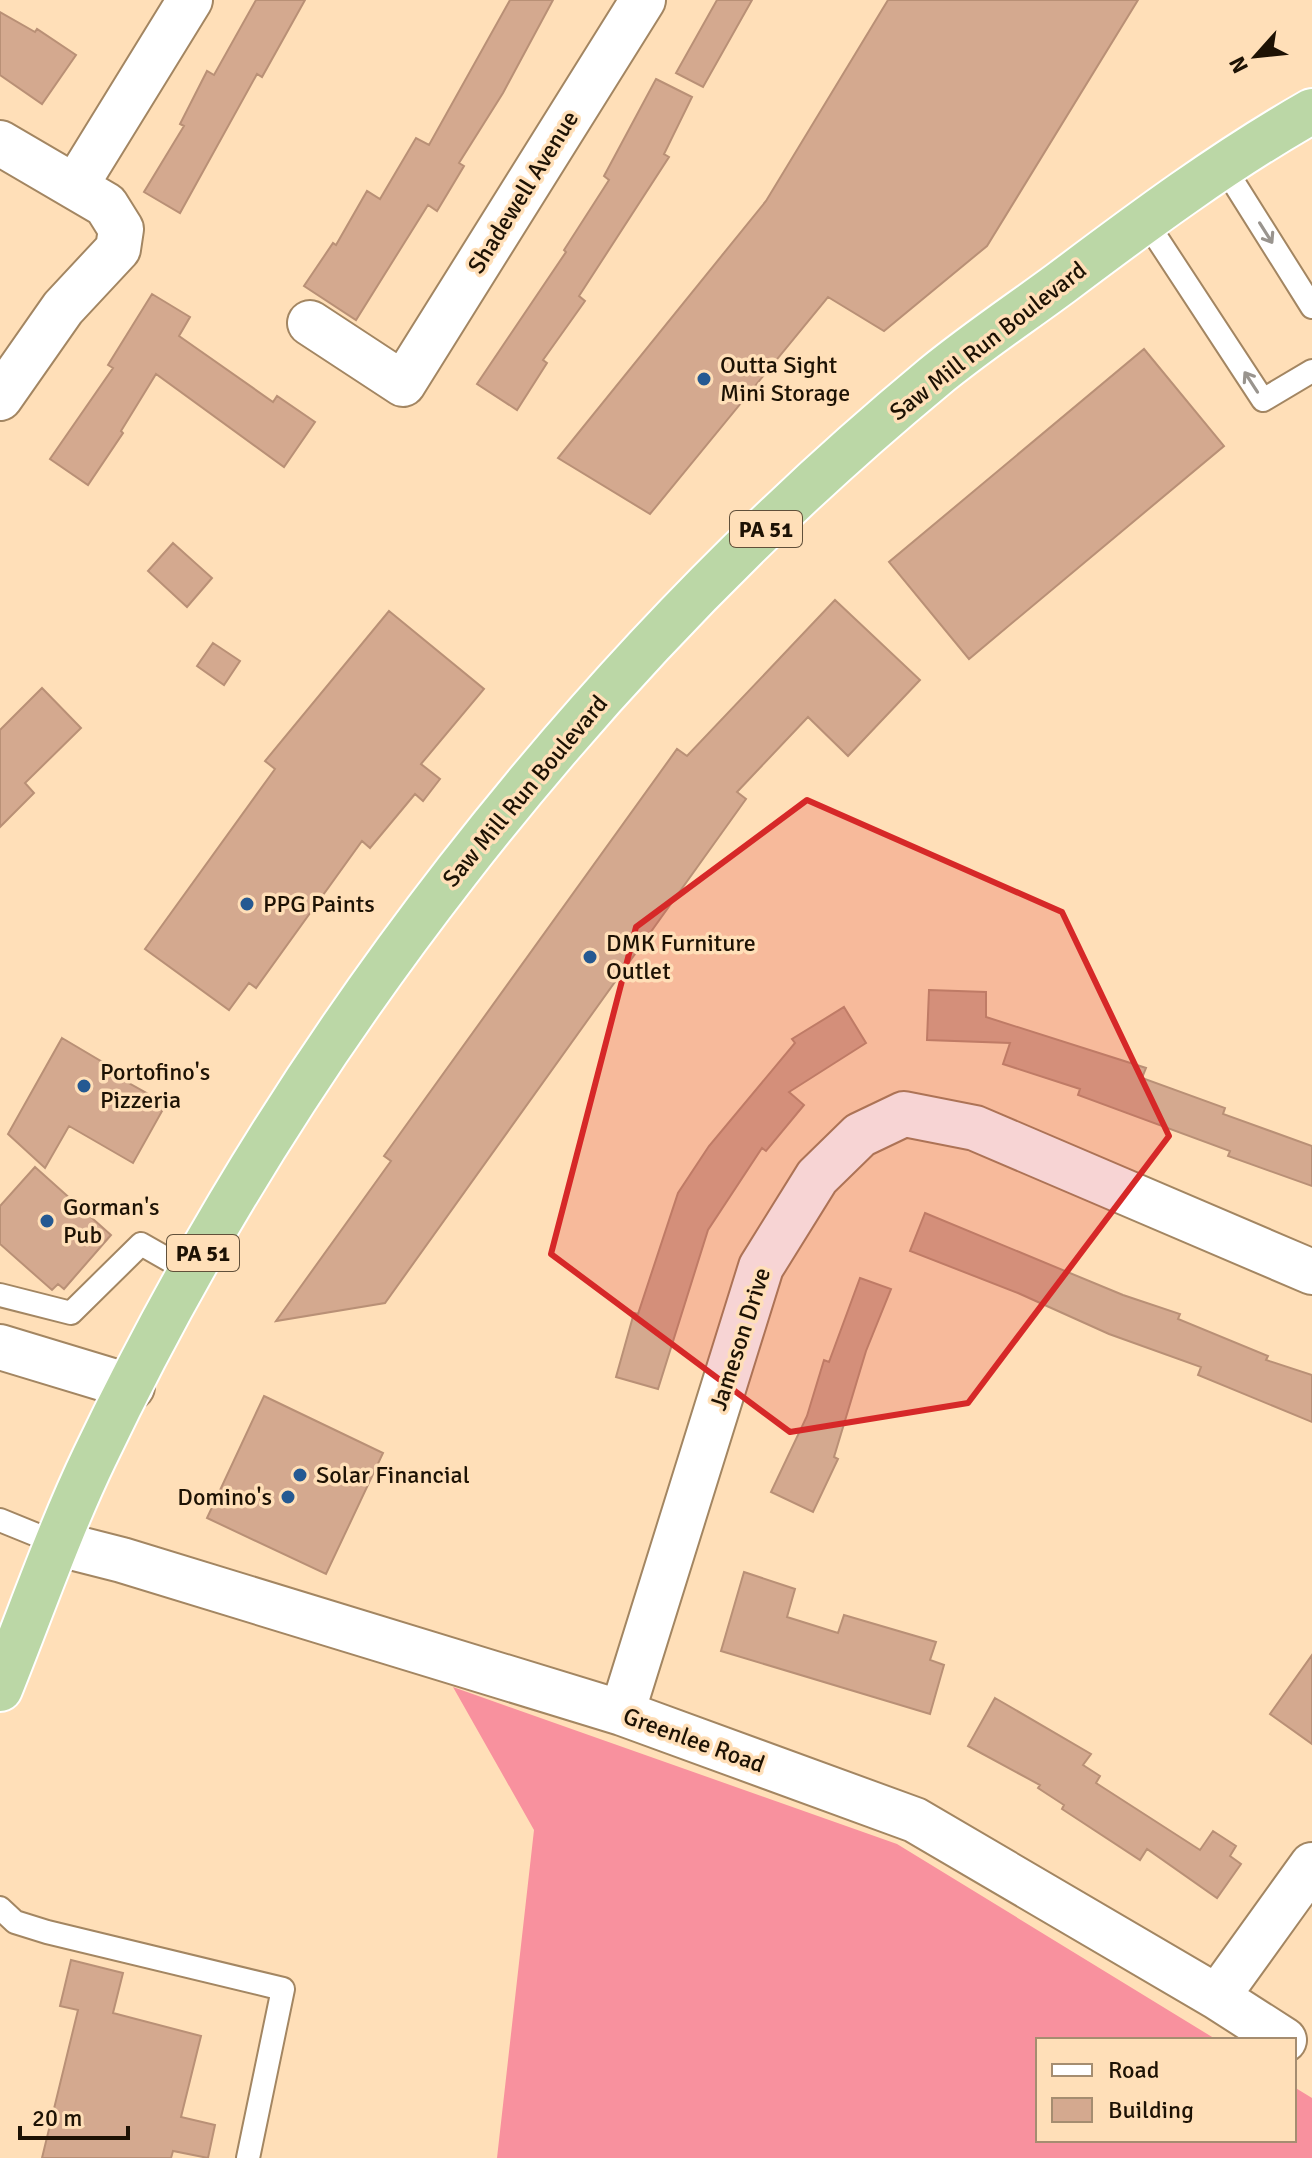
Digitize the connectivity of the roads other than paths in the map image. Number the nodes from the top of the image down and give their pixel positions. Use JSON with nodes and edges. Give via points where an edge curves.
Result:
{"nodes":[{"id":1,"x":190,"y":0,"type":"edge"},
{"id":2,"x":643,"y":0,"type":"edge"},
{"id":3,"x":1312,"y":111,"type":"edge"},
{"id":4,"x":0,"y":143,"type":"edge"},
{"id":5,"x":1224,"y":167,"type":"junction"},
{"id":6,"x":76,"y":185,"type":"junction"},
{"id":7,"x":1145,"y":220,"type":"junction"},
{"id":8,"x":1312,"y":307,"type":"edge"},
{"id":9,"x":310,"y":323,"type":"dead end"},
{"id":10,"x":1312,"y":371,"type":"edge"},
{"id":11,"x":0,"y":398,"type":"edge"},
{"id":12,"x":1312,"y":1272,"type":"edge"},
{"id":13,"x":192,"y":1273,"type":"junction"},
{"id":14,"x":0,"y":1295,"type":"edge"},
{"id":15,"x":0,"y":1347,"type":"edge"},
{"id":16,"x":132,"y":1387,"type":"junction"},
{"id":17,"x":0,"y":1520,"type":"edge"},
{"id":18,"x":59,"y":1544,"type":"junction"},
{"id":19,"x":0,"y":1689,"type":"edge"},
{"id":20,"x":622,"y":1713,"type":"junction"},
{"id":21,"x":1312,"y":1865,"type":"edge"},
{"id":22,"x":5,"y":1919,"type":"edge"},
{"id":23,"x":1217,"y":1997,"type":"junction"},
{"id":24,"x":1281,"y":2038,"type":"edge"},
{"id":25,"x":248,"y":2158,"type":"edge"}],
"edges":[{"from":1,"to":6,"type":"street"},
{"from":2,"to":9,"type":"street","name":"Shadewell Avenue","via":[[403,384]]},
{"from":3,"to":5,"type":"highway","name":"Saw Mill Run Boulevard","number":"PA 51"},
{"from":4,"to":6,"type":"street"},
{"from":5,"to":7,"type":"highway","name":"Saw Mill Run Boulevard","number":"PA 51"},
{"from":5,"to":8,"type":"lane","one_way":true},
{"from":6,"to":11,"type":"street","via":[[106,205],[121,229],[118,249],[63,308]]},
{"from":10,"to":7,"type":"lane","one_way":true,"via":[[1263,400]]},
{"from":7,"to":13,"type":"highway","name":"Saw Mill Run Boulevard","number":"PA 51","via":[[935,376],[739,554],[572,733],[443,886],[322,1055]]},
{"from":12,"to":20,"type":"street","name":"Jameson Drive","via":[[975,1128],[904,1114],[860,1135],[817,1177],[761,1267]]},
{"from":13,"to":14,"type":"lane","via":[[141,1244],[71,1313]]},
{"from":13,"to":16,"type":"highway","name":"Saw Mill Run Boulevard","number":"PA 51"},
{"from":15,"to":16,"type":"street"},
{"from":16,"to":18,"type":"highway","name":"Saw Mill Run Boulevard","number":"PA 51","via":[[95,1457]]},
{"from":17,"to":18,"type":"lane"},
{"from":18,"to":19,"type":"highway","name":"Saw Mill Run Boulevard","number":"PA 51"},
{"from":18,"to":20,"type":"street","name":"Greenlee Road"},
{"from":20,"to":23,"type":"street","name":"Greenlee Road","via":[[915,1820]]},
{"from":21,"to":23,"type":"street"},
{"from":22,"to":25,"type":"lane","via":[[283,1989]]},
{"from":23,"to":24,"type":"street","name":"Greenlee Road"}]}
